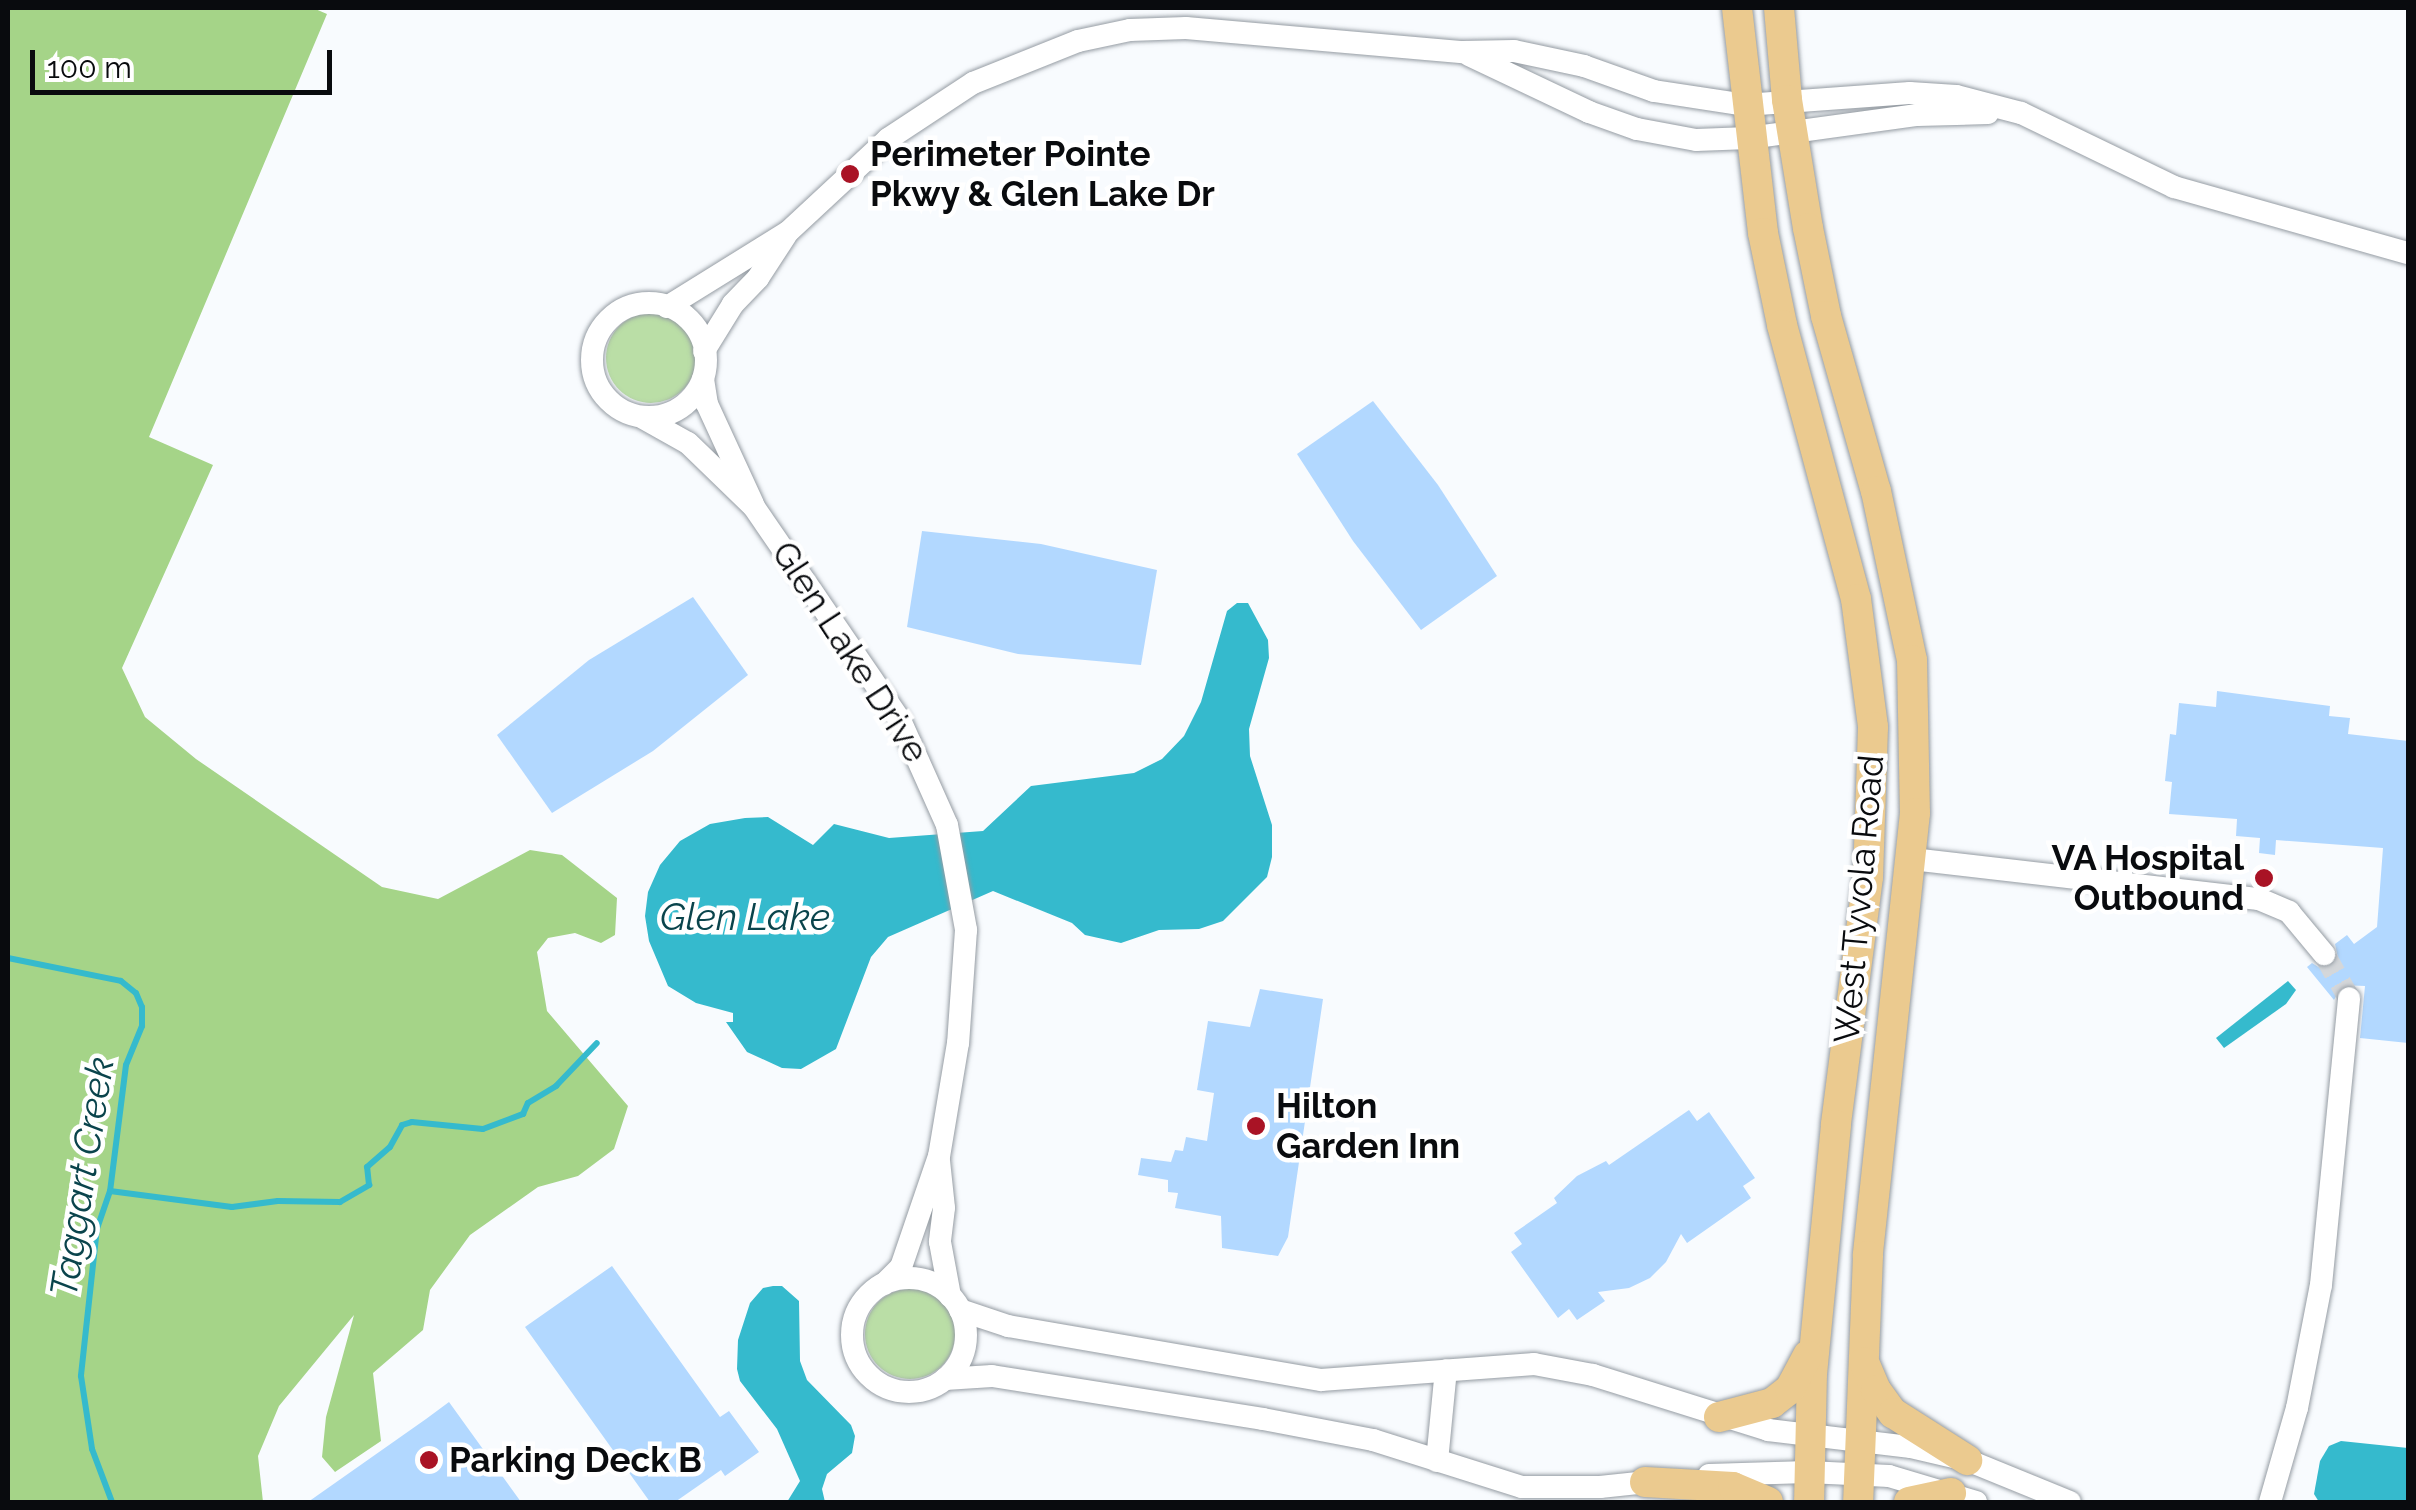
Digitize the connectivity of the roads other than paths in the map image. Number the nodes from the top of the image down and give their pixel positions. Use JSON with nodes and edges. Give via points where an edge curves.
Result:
{"nodes":[{"id":1,"x":1737,"y":8,"type":"edge"},
{"id":2,"x":1779,"y":8,"type":"edge"},
{"id":3,"x":1463,"y":52,"type":"junction"},
{"id":4,"x":1787,"y":100,"type":"junction"},
{"id":5,"x":1745,"y":105,"type":"junction"},
{"id":6,"x":2022,"y":114,"type":"junction"},
{"id":7,"x":1791,"y":133,"type":"junction"},
{"id":8,"x":1750,"y":138,"type":"junction"},
{"id":9,"x":788,"y":232,"type":"junction"},
{"id":10,"x":2408,"y":253,"type":"edge"},
{"id":11,"x":667,"y":306,"type":"junction"},
{"id":12,"x":704,"y":351,"type":"junction"},
{"id":13,"x":703,"y":379,"type":"junction"},
{"id":14,"x":644,"y":418,"type":"junction"},
{"id":15,"x":754,"y":507,"type":"junction"},
{"id":16,"x":1868,"y":664,"type":"junction"},
{"id":17,"x":1912,"y":859,"type":"junction"},
{"id":18,"x":2324,"y":954,"type":"tunnel mouth"},
{"id":19,"x":2349,"y":998,"type":"tunnel mouth"},
{"id":20,"x":938,"y":1156,"type":"junction"},
{"id":21,"x":884,"y":1284,"type":"junction"},
{"id":22,"x":955,"y":1303,"type":"junction"},
{"id":23,"x":1814,"y":1344,"type":"junction"},
{"id":24,"x":1863,"y":1359,"type":"junction"},
{"id":25,"x":1446,"y":1370,"type":"junction"},
{"id":26,"x":945,"y":1379,"type":"junction"},
{"id":27,"x":1720,"y":1417,"type":"junction"},
{"id":28,"x":1809,"y":1434,"type":"junction"},
{"id":29,"x":1860,"y":1441,"type":"junction"},
{"id":30,"x":1968,"y":1460,"type":"junction"},
{"id":31,"x":1437,"y":1461,"type":"junction"},
{"id":32,"x":1808,"y":1472,"type":"junction"},
{"id":33,"x":1645,"y":1482,"type":"junction"},
{"id":34,"x":1859,"y":1488,"type":"edge"},
{"id":35,"x":1964,"y":1498,"type":"edge"},
{"id":36,"x":1768,"y":1502,"type":"edge"},
{"id":37,"x":1808,"y":1502,"type":"edge"},
{"id":38,"x":1909,"y":1502,"type":"edge"},
{"id":39,"x":2070,"y":1502,"type":"edge"},
{"id":40,"x":2270,"y":1502,"type":"edge"}],
"edges":[{"from":1,"to":5,"type":"main road","name":"West Tyvola Road"},
{"from":2,"to":4,"type":"main road","name":"West Tyvola Road"},
{"from":3,"to":5,"type":"street","via":[[1542,56],[1654,91]]},
{"from":3,"to":8,"type":"street","via":[[1636,130],[1696,140]]},
{"from":3,"to":9,"type":"street","via":[[1186,28],[1078,41],[1026,58],[942,101],[888,139]]},
{"from":4,"to":5,"type":"street"},
{"from":4,"to":6,"type":"street","via":[[1910,93],[1956,96]]},
{"from":4,"to":7,"type":"main road","name":"West Tyvola Road"},
{"from":5,"to":8,"type":"main road","name":"West Tyvola Road"},
{"from":6,"to":7,"type":"street","via":[[1918,115]]},
{"from":6,"to":10,"type":"street","via":[[2174,187]]},
{"from":7,"to":8,"type":"street"},
{"from":7,"to":17,"type":"main road","name":"West Tyvola Road","via":[[1826,316],[1902,596],[1912,660]]},
{"from":8,"to":16,"type":"main road","name":"West Tyvola Road","via":[[1782,325],[1834,506]]},
{"from":9,"to":11,"type":"street"},
{"from":9,"to":12,"type":"street"},
{"from":11,"to":12,"type":"street","via":[[696,328]]},
{"from":11,"to":14,"type":"street","via":[[632,306],[616,314],[594,346],[592,366],[608,401]]},
{"from":12,"to":13,"type":"street"},
{"from":13,"to":14,"type":"street","via":[[682,407]]},
{"from":13,"to":15,"type":"street","name":"Glen Lake Drive","via":[[706,404]]},
{"from":14,"to":15,"type":"street","name":"Glen Lake Drive","via":[[688,442]]},
{"from":15,"to":20,"type":"street","name":"Glen Lake Drive","via":[[900,720],[933,785],[954,852],[966,930],[958,1043]]},
{"from":16,"to":17,"type":"main road","via":[[1889,712],[1891,836]]},
{"from":16,"to":23,"type":"main road","name":"West Tyvola Road","via":[[1874,772],[1868,877]]},
{"from":17,"to":18,"type":"street","via":[[2259,899],[2280,906]]},
{"from":17,"to":24,"type":"main road","name":"West Tyvola Road","via":[[1868,1256]]},
{"from":19,"to":40,"type":"street","via":[[2321,1285]]},
{"from":20,"to":21,"type":"street","name":"Glen Lake Drive","via":[[901,1267]]},
{"from":20,"to":22,"type":"street","name":"Glen Lake Drive","via":[[940,1242]]},
{"from":21,"to":22,"type":"street","via":[[919,1279]]},
{"from":21,"to":26,"type":"street","via":[[862,1302],[852,1325],[859,1364],[888,1389],[908,1392]]},
{"from":22,"to":25,"type":"street","via":[[1008,1326],[1272,1375],[1321,1380]]},
{"from":22,"to":26,"type":"street","via":[[965,1346]]},
{"from":23,"to":27,"type":"main road","via":[[1790,1389],[1759,1408]]},
{"from":23,"to":28,"type":"main road","name":"West Tyvola Road"},
{"from":24,"to":29,"type":"main road","name":"West Tyvola Road"},
{"from":24,"to":30,"type":"main road","via":[[1894,1412]]},
{"from":25,"to":27,"type":"street","via":[[1534,1364],[1593,1375]]},
{"from":25,"to":31,"type":"street"},
{"from":26,"to":31,"type":"street","via":[[992,1376],[1263,1419],[1373,1440]]},
{"from":27,"to":28,"type":"street"},
{"from":28,"to":29,"type":"street"},
{"from":28,"to":32,"type":"main road","name":"West Tyvola Road"},
{"from":29,"to":30,"type":"street"},
{"from":29,"to":34,"type":"main road","name":"West Tyvola Road"},
{"from":30,"to":39,"type":"street"},
{"from":31,"to":33,"type":"street","via":[[1522,1486]]},
{"from":32,"to":33,"type":"street"},
{"from":32,"to":34,"type":"street"},
{"from":32,"to":37,"type":"main road","name":"West Tyvola Road"},
{"from":33,"to":36,"type":"main road","via":[[1733,1487]]},
{"from":34,"to":35,"type":"street","via":[[1894,1476]]},
{"from":35,"to":38,"type":"main road","via":[[1928,1495]]}]}
